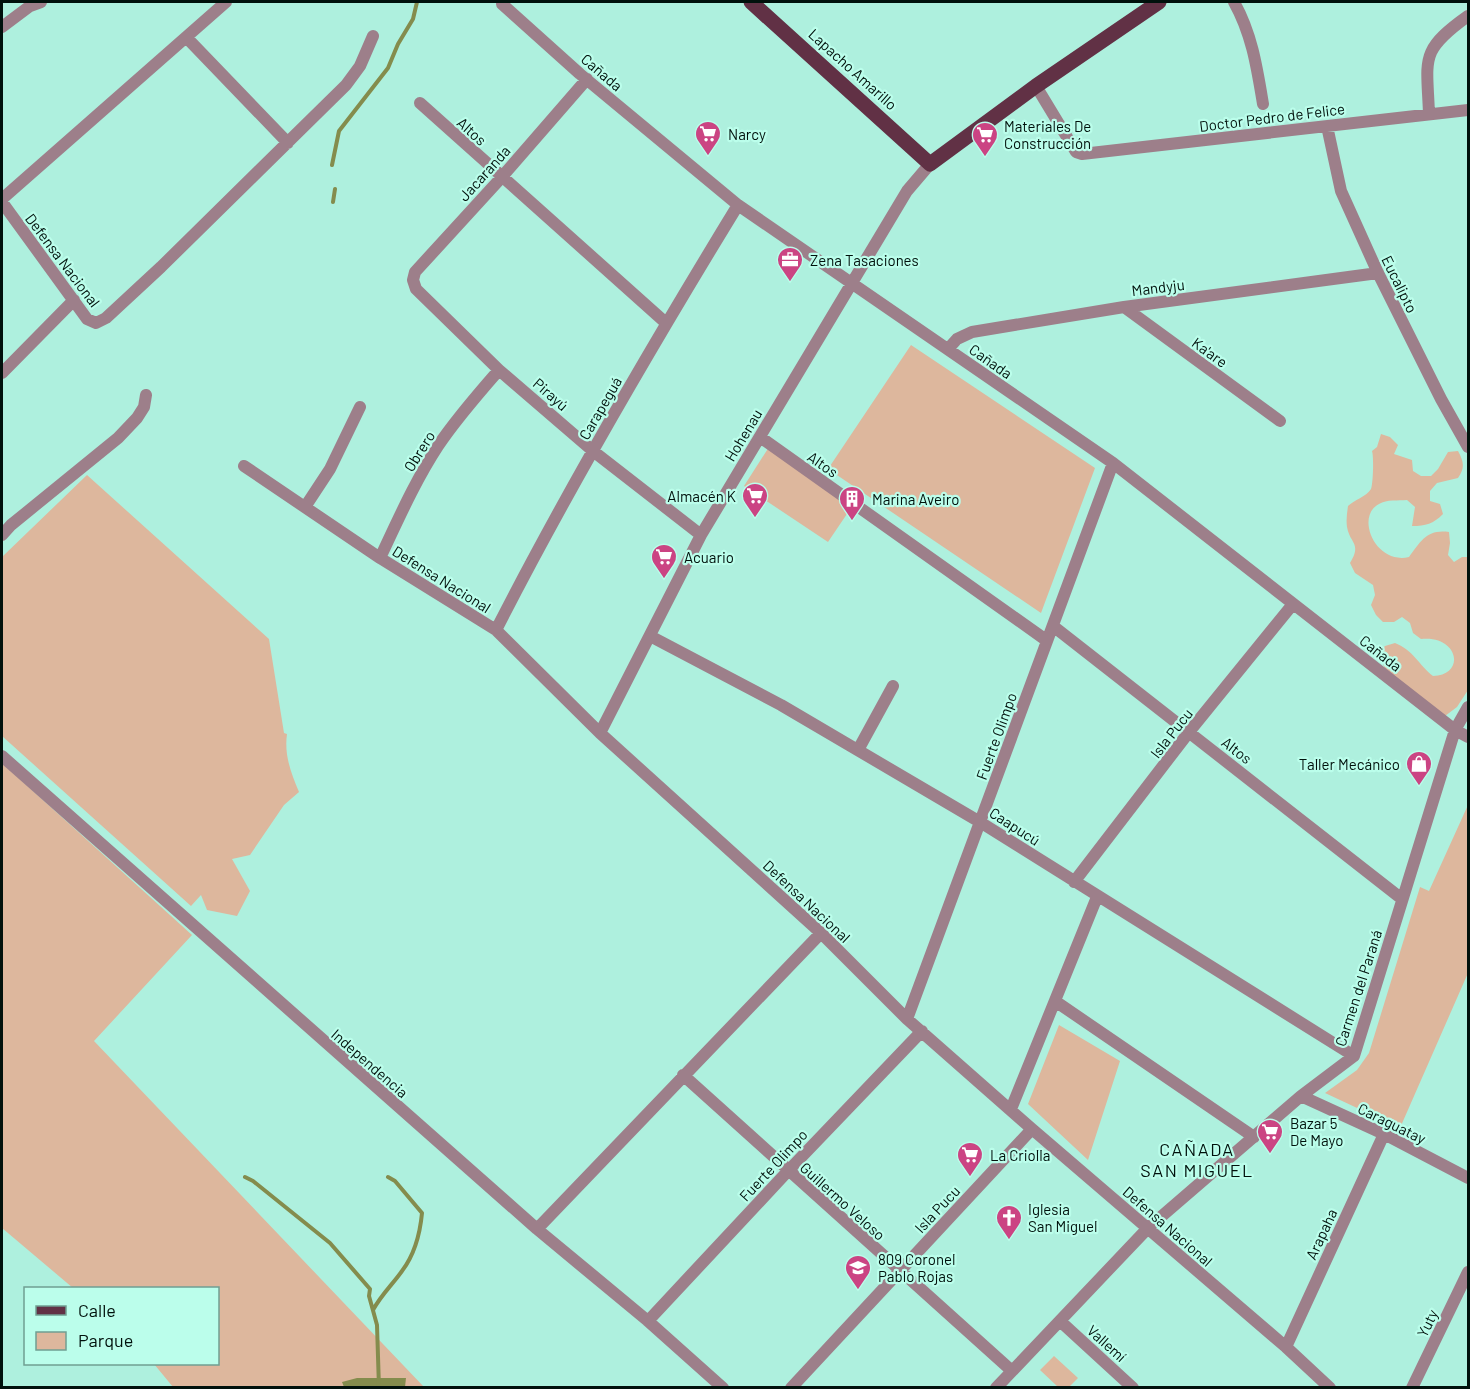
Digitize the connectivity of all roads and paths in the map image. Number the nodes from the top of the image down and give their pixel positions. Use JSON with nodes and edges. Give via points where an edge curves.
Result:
{"nodes":[{"id":1,"x":41,"y":2,"type":"edge"},
{"id":2,"x":225,"y":2,"type":"edge"},
{"id":3,"x":751,"y":2,"type":"edge"},
{"id":4,"x":1159,"y":2,"type":"edge"},
{"id":5,"x":1234,"y":2,"type":"edge"},
{"id":6,"x":502,"y":4,"type":"dead end"},
{"id":7,"x":1468,"y":16,"type":"edge"},
{"id":8,"x":2,"y":27,"type":"edge"},
{"id":9,"x":373,"y":36,"type":"dead end"},
{"id":10,"x":186,"y":37,"type":"junction"},
{"id":11,"x":587,"y":79,"type":"junction"},
{"id":12,"x":1036,"y":86,"type":"junction"},
{"id":13,"x":420,"y":104,"type":"dead end"},
{"id":14,"x":1263,"y":104,"type":"dead end"},
{"id":15,"x":1468,"y":110,"type":"edge"},
{"id":16,"x":1429,"y":114,"type":"junction"},
{"id":17,"x":1327,"y":126,"type":"junction"},
{"id":18,"x":288,"y":143,"type":"junction"},
{"id":19,"x":930,"y":164,"type":"junction"},
{"id":20,"x":501,"y":178,"type":"junction"},
{"id":21,"x":2,"y":200,"type":"edge"},
{"id":22,"x":738,"y":206,"type":"junction"},
{"id":23,"x":1378,"y":273,"type":"junction"},
{"id":24,"x":851,"y":284,"type":"junction"},
{"id":25,"x":416,"y":289,"type":"joint"},
{"id":26,"x":74,"y":300,"type":"junction"},
{"id":27,"x":1124,"y":307,"type":"junction"},
{"id":28,"x":666,"y":322,"type":"junction"},
{"id":29,"x":948,"y":349,"type":"junction"},
{"id":30,"x":499,"y":370,"type":"junction"},
{"id":31,"x":2,"y":373,"type":"edge"},
{"id":32,"x":146,"y":395,"type":"dead end"},
{"id":33,"x":360,"y":407,"type":"dead end"},
{"id":34,"x":1280,"y":421,"type":"dead end"},
{"id":35,"x":759,"y":437,"type":"junction"},
{"id":36,"x":1468,"y":447,"type":"edge"},
{"id":37,"x":593,"y":451,"type":"junction"},
{"id":38,"x":1113,"y":463,"type":"junction"},
{"id":39,"x":244,"y":466,"type":"dead end"},
{"id":40,"x":305,"y":507,"type":"junction"},
{"id":41,"x":2,"y":535,"type":"edge"},
{"id":42,"x":701,"y":536,"type":"junction"},
{"id":43,"x":380,"y":558,"type":"junction"},
{"id":44,"x":1293,"y":603,"type":"junction"},
{"id":45,"x":1053,"y":626,"type":"junction"},
{"id":46,"x":496,"y":630,"type":"junction"},
{"id":47,"x":650,"y":636,"type":"junction"},
{"id":48,"x":1046,"y":640,"type":"junction"},
{"id":49,"x":893,"y":686,"type":"dead end"},
{"id":50,"x":1468,"y":706,"type":"edge"},
{"id":51,"x":1455,"y":730,"type":"junction"},
{"id":52,"x":1190,"y":732,"type":"junction"},
{"id":53,"x":600,"y":733,"type":"junction"},
{"id":54,"x":1468,"y":737,"type":"edge"},
{"id":55,"x":858,"y":750,"type":"junction"},
{"id":56,"x":2,"y":756,"type":"edge"},
{"id":57,"x":980,"y":822,"type":"junction"},
{"id":58,"x":1074,"y":882,"type":"junction"},
{"id":59,"x":1097,"y":897,"type":"junction"},
{"id":60,"x":1402,"y":899,"type":"junction"},
{"id":61,"x":821,"y":933,"type":"junction"},
{"id":62,"x":1055,"y":1001,"type":"junction"},
{"id":63,"x":907,"y":1018,"type":"junction"},
{"id":64,"x":922,"y":1031,"type":"junction"},
{"id":65,"x":1354,"y":1056,"type":"junction"},
{"id":66,"x":683,"y":1075,"type":"junction"},
{"id":67,"x":1302,"y":1096,"type":"junction"},
{"id":68,"x":1011,"y":1109,"type":"junction"},
{"id":69,"x":1032,"y":1129,"type":"junction"},
{"id":70,"x":1384,"y":1134,"type":"junction"},
{"id":71,"x":1254,"y":1137,"type":"junction"},
{"id":72,"x":788,"y":1171,"type":"junction"},
{"id":73,"x":1468,"y":1178,"type":"edge"},
{"id":74,"x":1148,"y":1228,"type":"junction"},
{"id":75,"x":537,"y":1229,"type":"junction"},
{"id":76,"x":899,"y":1272,"type":"junction"},
{"id":77,"x":1468,"y":1272,"type":"edge"},
{"id":78,"x":1060,"y":1321,"type":"junction"},
{"id":79,"x":648,"y":1322,"type":"junction"},
{"id":80,"x":1286,"y":1347,"type":"junction"},
{"id":81,"x":1012,"y":1371,"type":"junction"},
{"id":82,"x":723,"y":1388,"type":"edge"},
{"id":83,"x":791,"y":1388,"type":"edge"},
{"id":84,"x":996,"y":1388,"type":"edge"},
{"id":85,"x":1133,"y":1388,"type":"edge"},
{"id":86,"x":1330,"y":1388,"type":"edge"},
{"id":87,"x":1412,"y":1388,"type":"edge"}],
"edges":[{"from":1,"to":8,"type":"street"},
{"from":2,"to":10,"type":"street"},
{"from":3,"to":19,"type":"main road","name":"Lapacho Amarillo"},
{"from":4,"to":12,"type":"main road"},
{"from":5,"to":14,"type":"street","via":[[1253,46]]},
{"from":6,"to":11,"type":"street","name":"Cañada"},
{"from":7,"to":16,"type":"street","via":[[1445,32],[1427,60]]},
{"from":9,"to":18,"type":"street","via":[[360,66],[346,85]]},
{"from":10,"to":18,"type":"street"},
{"from":10,"to":21,"type":"street"},
{"from":11,"to":20,"type":"street","name":"Jacaranda"},
{"from":11,"to":22,"type":"street","name":"Cañada"},
{"from":12,"to":17,"type":"street","name":"Doctor Pedro de Felice","via":[[1079,154]]},
{"from":12,"to":19,"type":"main road"},
{"from":13,"to":20,"type":"street","name":"Altos"},
{"from":15,"to":16,"type":"street","name":"Doctor Pedro de Felice"},
{"from":16,"to":17,"type":"street","name":"Doctor Pedro de Felice"},
{"from":17,"to":23,"type":"street","name":"Eucalipto","via":[[1341,192]]},
{"from":18,"to":26,"type":"street","name":"Defensa Nacional","via":[[106,318],[96,323],[87,319]]},
{"from":19,"to":24,"type":"street","name":"Hohenau","via":[[907,191]]},
{"from":20,"to":25,"type":"street","name":"Jacaranda","via":[[414,272]]},
{"from":20,"to":28,"type":"street","name":"Altos"},
{"from":21,"to":26,"type":"street","name":"Defensa Nacional"},
{"from":22,"to":24,"type":"street","name":"Cañada"},
{"from":22,"to":28,"type":"street","name":"Carapeguá"},
{"from":23,"to":27,"type":"street","name":"Mandyju"},
{"from":23,"to":36,"type":"street","name":"Eucalipto"},
{"from":24,"to":29,"type":"street","name":"Cañada"},
{"from":24,"to":35,"type":"street","name":"Hohenau"},
{"from":25,"to":30,"type":"street","name":"Pirayú"},
{"from":26,"to":31,"type":"street"},
{"from":27,"to":29,"type":"street","name":"Mandyju","via":[[972,332]]},
{"from":27,"to":34,"type":"street","name":"Ka'are"},
{"from":28,"to":37,"type":"street","name":"Carapeguá"},
{"from":29,"to":38,"type":"street","name":"Cañada"},
{"from":30,"to":37,"type":"street","name":"Pirayú"},
{"from":30,"to":43,"type":"street","name":"Obrero","via":[[438,446]]},
{"from":32,"to":41,"type":"street","via":[[137,418],[118,438]]},
{"from":33,"to":40,"type":"street","via":[[330,469]]},
{"from":35,"to":42,"type":"street","name":"Hohenau"},
{"from":35,"to":48,"type":"street","name":"Altos"},
{"from":37,"to":42,"type":"street","name":"Pirayú"},
{"from":37,"to":46,"type":"street","name":"Carapeguá"},
{"from":38,"to":44,"type":"street","name":"Cañada"},
{"from":38,"to":45,"type":"street","name":"Fuerte Olimpo"},
{"from":39,"to":40,"type":"street","name":"Defensa Nacional"},
{"from":40,"to":43,"type":"street","name":"Defensa Nacional"},
{"from":42,"to":47,"type":"street","name":"Hohenau"},
{"from":43,"to":46,"type":"street","name":"Defensa Nacional"},
{"from":44,"to":51,"type":"street","name":"Cañada"},
{"from":44,"to":52,"type":"street","name":"Isla Pucu"},
{"from":45,"to":48,"type":"street","name":"Fuerte Olimpo"},
{"from":45,"to":52,"type":"street","name":"Altos"},
{"from":46,"to":53,"type":"street","name":"Defensa Nacional"},
{"from":47,"to":53,"type":"street","name":"Hohenau"},
{"from":47,"to":55,"type":"street","name":"Caapucú"},
{"from":48,"to":57,"type":"street","name":"Fuerte Olimpo"},
{"from":49,"to":55,"type":"street"},
{"from":50,"to":51,"type":"street","name":"Carmen del Paraná"},
{"from":51,"to":54,"type":"street","name":"Cañada"},
{"from":51,"to":60,"type":"street","name":"Carmen del Paraná"},
{"from":52,"to":58,"type":"street","name":"Isla Pucu"},
{"from":52,"to":60,"type":"street","name":"Altos"},
{"from":53,"to":61,"type":"street","name":"Defensa Nacional"},
{"from":55,"to":57,"type":"street","name":"Caapucú"},
{"from":56,"to":75,"type":"street","name":"Independencia"},
{"from":57,"to":58,"type":"street","name":"Caapucú"},
{"from":57,"to":63,"type":"street","name":"Fuerte Olimpo"},
{"from":58,"to":59,"type":"street","name":"Caapucú"},
{"from":59,"to":62,"type":"street"},
{"from":59,"to":65,"type":"street","name":"Caapucú"},
{"from":60,"to":65,"type":"street","name":"Carmen del Paraná"},
{"from":61,"to":63,"type":"street","name":"Defensa Nacional"},
{"from":61,"to":66,"type":"street"},
{"from":62,"to":68,"type":"street"},
{"from":62,"to":71,"type":"street"},
{"from":63,"to":64,"type":"street","name":"Defensa Nacional"},
{"from":64,"to":68,"type":"street","name":"Defensa Nacional"},
{"from":64,"to":72,"type":"street","name":"Fuerte Olimpo"},
{"from":65,"to":67,"type":"street","name":"Carmen del Paraná"},
{"from":66,"to":72,"type":"street","name":"Guillermo Veloso"},
{"from":66,"to":75,"type":"street"},
{"from":67,"to":70,"type":"street","name":"Caraguatay"},
{"from":67,"to":71,"type":"street","name":"Carmen del Paraná"},
{"from":68,"to":69,"type":"street","name":"Defensa Nacional"},
{"from":69,"to":74,"type":"street","name":"Defensa Nacional"},
{"from":69,"to":76,"type":"street","name":"Isla Pucu"},
{"from":70,"to":73,"type":"street","name":"Caraguatay"},
{"from":70,"to":80,"type":"street","name":"Arapaha"},
{"from":71,"to":74,"type":"street","name":"Carmen del Paraná"},
{"from":72,"to":76,"type":"street","name":"Guillermo Veloso"},
{"from":72,"to":79,"type":"street","name":"Fuerte Olimpo"},
{"from":74,"to":78,"type":"street","name":"Carmen del Paraná"},
{"from":74,"to":80,"type":"street","name":"Defensa Nacional"},
{"from":75,"to":79,"type":"street","name":"Independencia"},
{"from":76,"to":81,"type":"street","name":"Guillermo Veloso"},
{"from":76,"to":83,"type":"street","name":"Isla Pucu"},
{"from":77,"to":87,"type":"street","name":"Yuty"},
{"from":78,"to":81,"type":"street","name":"Carmen del Paraná"},
{"from":78,"to":85,"type":"street","name":"Vallemí"},
{"from":79,"to":82,"type":"street","name":"Independencia"},
{"from":80,"to":86,"type":"street","name":"Defensa Nacional"},
{"from":81,"to":84,"type":"street","name":"Carmen del Paraná"}]}
